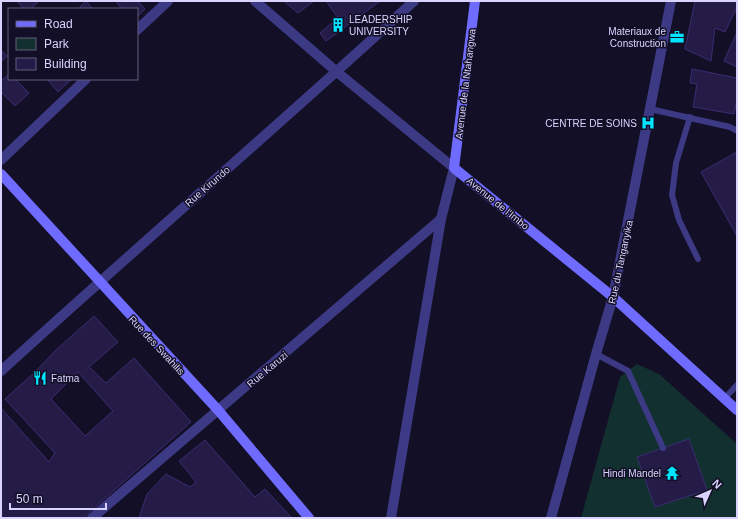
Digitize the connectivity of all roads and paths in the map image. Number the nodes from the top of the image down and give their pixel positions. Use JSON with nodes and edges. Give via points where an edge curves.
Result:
{"nodes":[{"id":1,"x":168,"y":1,"type":"edge"},
{"id":2,"x":255,"y":1,"type":"edge"},
{"id":3,"x":414,"y":1,"type":"edge"},
{"id":4,"x":475,"y":1,"type":"edge"},
{"id":5,"x":671,"y":1,"type":"edge"},
{"id":6,"x":138,"y":29,"type":"edge"},
{"id":7,"x":337,"y":72,"type":"junction"},
{"id":8,"x":85,"y":80,"type":"edge"},
{"id":9,"x":650,"y":108,"type":"junction"},
{"id":10,"x":690,"y":117,"type":"junction"},
{"id":11,"x":737,"y":131,"type":"edge"},
{"id":12,"x":1,"y":160,"type":"edge"},
{"id":13,"x":454,"y":168,"type":"junction"},
{"id":14,"x":1,"y":174,"type":"edge"},
{"id":15,"x":442,"y":220,"type":"junction"},
{"id":16,"x":698,"y":259,"type":"dead end"},
{"id":17,"x":99,"y":282,"type":"junction"},
{"id":18,"x":613,"y":297,"type":"junction"},
{"id":19,"x":596,"y":354,"type":"junction"},
{"id":20,"x":1,"y":371,"type":"edge"},
{"id":21,"x":737,"y":385,"type":"edge"},
{"id":22,"x":724,"y":399,"type":"junction"},
{"id":23,"x":218,"y":410,"type":"junction"},
{"id":24,"x":737,"y":410,"type":"edge"},
{"id":25,"x":662,"y":448,"type":"dead end"},
{"id":26,"x":92,"y":518,"type":"edge"},
{"id":27,"x":309,"y":518,"type":"edge"},
{"id":28,"x":391,"y":518,"type":"edge"},
{"id":29,"x":551,"y":518,"type":"edge"}],
"edges":[{"from":1,"to":6,"type":"street"},
{"from":2,"to":7,"type":"street","name":"Avenue de l'Imbo"},
{"from":3,"to":7,"type":"street","name":"Rue Kirundo"},
{"from":4,"to":13,"type":"street","name":"Avenue de la Ntahangwa"},
{"from":5,"to":9,"type":"street","name":"Rue du Tanganyika"},
{"from":7,"to":13,"type":"street","name":"Avenue de l'Imbo"},
{"from":7,"to":17,"type":"street","name":"Rue Kirundo"},
{"from":8,"to":12,"type":"street"},
{"from":9,"to":10,"type":"lane"},
{"from":9,"to":18,"type":"street","name":"Rue du Tanganyika"},
{"from":10,"to":11,"type":"lane"},
{"from":10,"to":16,"type":"lane","via":[[676,163],[672,195],[679,220]]},
{"from":13,"to":15,"type":"street"},
{"from":13,"to":18,"type":"street","name":"Avenue de l'Imbo"},
{"from":14,"to":17,"type":"street","name":"Rue des Swahilis"},
{"from":15,"to":23,"type":"street","name":"Rue Karuzi"},
{"from":15,"to":28,"type":"street"},
{"from":17,"to":20,"type":"street","name":"Rue Kirundo"},
{"from":17,"to":23,"type":"street","name":"Rue des Swahilis"},
{"from":18,"to":19,"type":"street","name":"Rue du Tanganyika"},
{"from":18,"to":22,"type":"street","name":"Avenue de l'Imbo"},
{"from":19,"to":25,"type":"lane","via":[[628,371]]},
{"from":19,"to":29,"type":"street","name":"Rue du Tanganyika"},
{"from":21,"to":22,"type":"lane"},
{"from":22,"to":24,"type":"street","name":"Avenue de l'Imbo"},
{"from":23,"to":26,"type":"street","name":"Rue Karuzi"},
{"from":23,"to":27,"type":"street","name":"Rue des Swahilis"}]}
